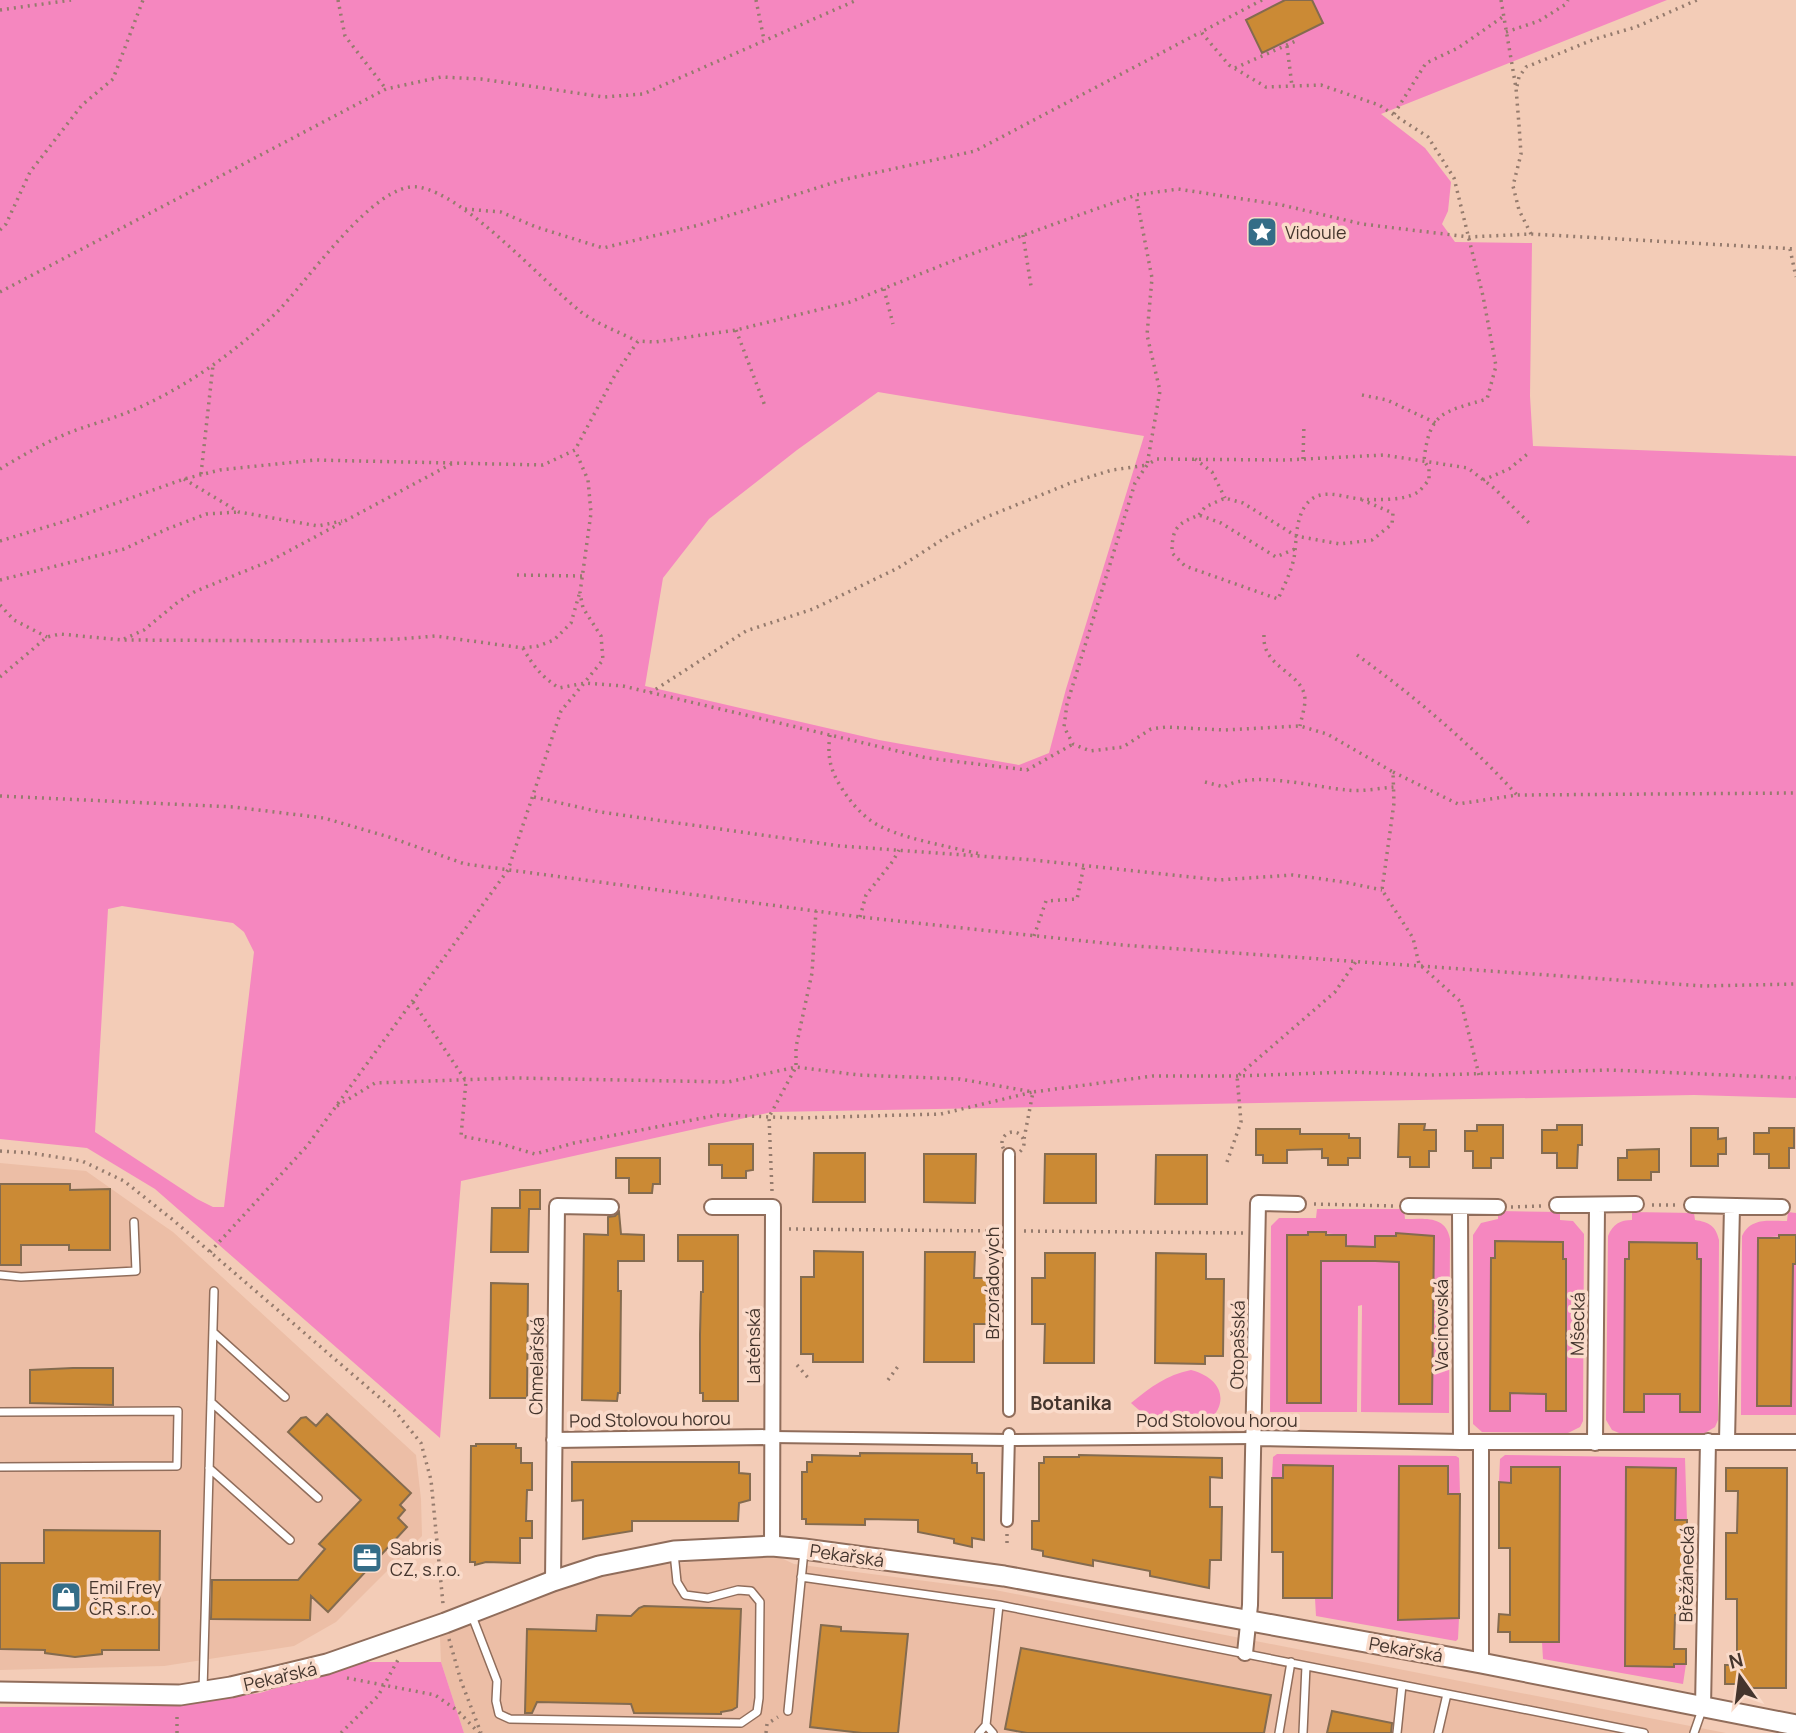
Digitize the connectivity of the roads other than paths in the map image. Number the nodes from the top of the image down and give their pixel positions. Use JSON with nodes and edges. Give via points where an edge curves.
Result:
{"nodes":[{"id":1,"x":1009,"y":1154,"type":"dead end"},
{"id":2,"x":1298,"y":1204,"type":"road end"},
{"id":3,"x":1636,"y":1204,"type":"road end"},
{"id":4,"x":1557,"y":1205,"type":"road end"},
{"id":5,"x":1692,"y":1205,"type":"road end"},
{"id":6,"x":1408,"y":1206,"type":"road end"},
{"id":7,"x":1597,"y":1206,"type":"junction"},
{"id":8,"x":1732,"y":1206,"type":"junction"},
{"id":9,"x":611,"y":1207,"type":"dead end"},
{"id":10,"x":712,"y":1207,"type":"dead end"},
{"id":11,"x":1460,"y":1207,"type":"junction"},
{"id":12,"x":1499,"y":1207,"type":"road end"},
{"id":13,"x":1782,"y":1207,"type":"dead end"},
{"id":14,"x":134,"y":1222,"type":"dead end"},
{"id":15,"x":0,"y":1275,"type":"edge"},
{"id":16,"x":214,"y":1291,"type":"dead end"},
{"id":17,"x":213,"y":1332,"type":"junction"},
{"id":18,"x":285,"y":1397,"type":"dead end"},
{"id":19,"x":211,"y":1402,"type":"junction"},
{"id":20,"x":1009,"y":1411,"type":"dead end"},
{"id":21,"x":0,"y":1412,"type":"edge"},
{"id":22,"x":772,"y":1437,"type":"junction"},
{"id":23,"x":1009,"y":1437,"type":"junction"},
{"id":24,"x":1254,"y":1438,"type":"junction"},
{"id":25,"x":554,"y":1440,"type":"junction"},
{"id":26,"x":1708,"y":1441,"type":"junction"},
{"id":27,"x":1727,"y":1441,"type":"junction"},
{"id":28,"x":1461,"y":1442,"type":"junction"},
{"id":29,"x":1481,"y":1442,"type":"junction"},
{"id":30,"x":1796,"y":1442,"type":"edge"},
{"id":31,"x":1595,"y":1443,"type":"junction"},
{"id":32,"x":0,"y":1467,"type":"edge"},
{"id":33,"x":209,"y":1468,"type":"junction"},
{"id":34,"x":318,"y":1498,"type":"dead end"},
{"id":35,"x":1007,"y":1521,"type":"dead end"},
{"id":36,"x":290,"y":1540,"type":"dead end"},
{"id":37,"x":772,"y":1546,"type":"junction"},
{"id":38,"x":804,"y":1549,"type":"junction"},
{"id":39,"x":674,"y":1551,"type":"junction"},
{"id":40,"x":801,"y":1577,"type":"junction"},
{"id":41,"x":553,"y":1581,"type":"junction"},
{"id":42,"x":999,"y":1605,"type":"junction"},
{"id":43,"x":471,"y":1612,"type":"junction"},
{"id":44,"x":1250,"y":1620,"type":"junction"},
{"id":45,"x":1245,"y":1653,"type":"junction"},
{"id":46,"x":1291,"y":1662,"type":"junction"},
{"id":47,"x":1481,"y":1663,"type":"junction"},
{"id":48,"x":1307,"y":1665,"type":"junction"},
{"id":49,"x":1402,"y":1685,"type":"junction"},
{"id":50,"x":0,"y":1692,"type":"edge"},
{"id":51,"x":203,"y":1692,"type":"junction"},
{"id":52,"x":1447,"y":1694,"type":"junction"},
{"id":53,"x":1703,"y":1707,"type":"junction"},
{"id":54,"x":788,"y":1711,"type":"road end"},
{"id":55,"x":986,"y":1725,"type":"junction"},
{"id":56,"x":1796,"y":1725,"type":"edge"},
{"id":57,"x":979,"y":1733,"type":"edge"},
{"id":58,"x":993,"y":1733,"type":"edge"},
{"id":59,"x":1279,"y":1733,"type":"edge"},
{"id":60,"x":1303,"y":1733,"type":"edge"},
{"id":61,"x":1398,"y":1733,"type":"edge"},
{"id":62,"x":1438,"y":1733,"type":"edge"},
{"id":63,"x":1644,"y":1733,"type":"edge"},
{"id":64,"x":1694,"y":1733,"type":"edge"}],
"edges":[{"from":1,"to":20,"type":"street","name":"Brzorádových"},
{"from":2,"to":24,"type":"street","name":"Otopašská","via":[[1258,1203]]},
{"from":3,"to":7,"type":"street"},
{"from":4,"to":7,"type":"street"},
{"from":5,"to":8,"type":"street"},
{"from":6,"to":11,"type":"street"},
{"from":7,"to":31,"type":"street","name":"Mšecká"},
{"from":8,"to":13,"type":"street"},
{"from":8,"to":27,"type":"street"},
{"from":9,"to":25,"type":"street","name":"Chmelařská","via":[[557,1206]]},
{"from":10,"to":22,"type":"street","name":"Laténská","via":[[773,1207]]},
{"from":11,"to":12,"type":"street"},
{"from":11,"to":28,"type":"street","name":"Vacínovská"},
{"from":14,"to":15,"type":"lane","via":[[136,1271]]},
{"from":16,"to":17,"type":"lane"},
{"from":17,"to":18,"type":"lane"},
{"from":17,"to":19,"type":"lane"},
{"from":19,"to":33,"type":"lane"},
{"from":19,"to":34,"type":"lane"},
{"from":21,"to":32,"type":"lane","via":[[178,1411],[177,1466]]},
{"from":22,"to":23,"type":"street","name":"Pod Stolovou horou"},
{"from":22,"to":25,"type":"street","name":"Pod Stolovou horou"},
{"from":22,"to":37,"type":"street","name":"Laténská"},
{"from":23,"to":24,"type":"street","name":"Pod Stolovou horou"},
{"from":23,"to":35,"type":"street"},
{"from":24,"to":28,"type":"street","name":"Pod Stolovou horou"},
{"from":24,"to":44,"type":"street","name":"Otopašská"},
{"from":25,"to":41,"type":"street","name":"Chmelařská"},
{"from":26,"to":27,"type":"street","name":"Pod Stolovou horou"},
{"from":26,"to":31,"type":"street","name":"Pod Stolovou horou"},
{"from":26,"to":53,"type":"street","name":"Břežánecká"},
{"from":27,"to":30,"type":"street","name":"Pod Stolovou horou"},
{"from":28,"to":29,"type":"street","name":"Pod Stolovou horou"},
{"from":29,"to":31,"type":"street","name":"Pod Stolovou horou"},
{"from":29,"to":47,"type":"street"},
{"from":33,"to":36,"type":"lane"},
{"from":33,"to":51,"type":"lane"},
{"from":37,"to":38,"type":"street","name":"Pekařská"},
{"from":37,"to":39,"type":"street","name":"Pekařská"},
{"from":38,"to":40,"type":"lane"},
{"from":38,"to":44,"type":"street","name":"Pekařská","via":[[1004,1576]]},
{"from":39,"to":41,"type":"street","name":"Pekařská"},
{"from":39,"to":43,"type":"lane","via":[[677,1582],[685,1595],[708,1598],[751,1591],[760,1602],[757,1712],[741,1723],[510,1719],[499,1714],[497,1681]]},
{"from":40,"to":42,"type":"lane","name":"Pekařská"},
{"from":40,"to":54,"type":"lane"},
{"from":41,"to":43,"type":"street","name":"Pekařská"},
{"from":42,"to":45,"type":"lane","name":"Pekařská"},
{"from":42,"to":55,"type":"lane"},
{"from":43,"to":51,"type":"street","name":"Pekařská","via":[[327,1664]]},
{"from":44,"to":45,"type":"street","name":"Otopašská"},
{"from":44,"to":47,"type":"street","name":"Pekařská"},
{"from":45,"to":46,"type":"lane","name":"Pekařská"},
{"from":46,"to":48,"type":"lane","name":"Pekařská"},
{"from":46,"to":59,"type":"lane"},
{"from":47,"to":53,"type":"street","name":"Pekařská"},
{"from":48,"to":49,"type":"lane","name":"Pekařská"},
{"from":48,"to":60,"type":"lane"},
{"from":49,"to":52,"type":"lane","name":"Pekařská"},
{"from":49,"to":61,"type":"lane"},
{"from":50,"to":51,"type":"street","name":"Pekařská"},
{"from":52,"to":62,"type":"lane"},
{"from":52,"to":63,"type":"lane","name":"Pekařská"},
{"from":53,"to":56,"type":"street","name":"Pekařská"},
{"from":53,"to":64,"type":"lane"},
{"from":55,"to":57,"type":"lane"},
{"from":55,"to":58,"type":"lane"}]}
